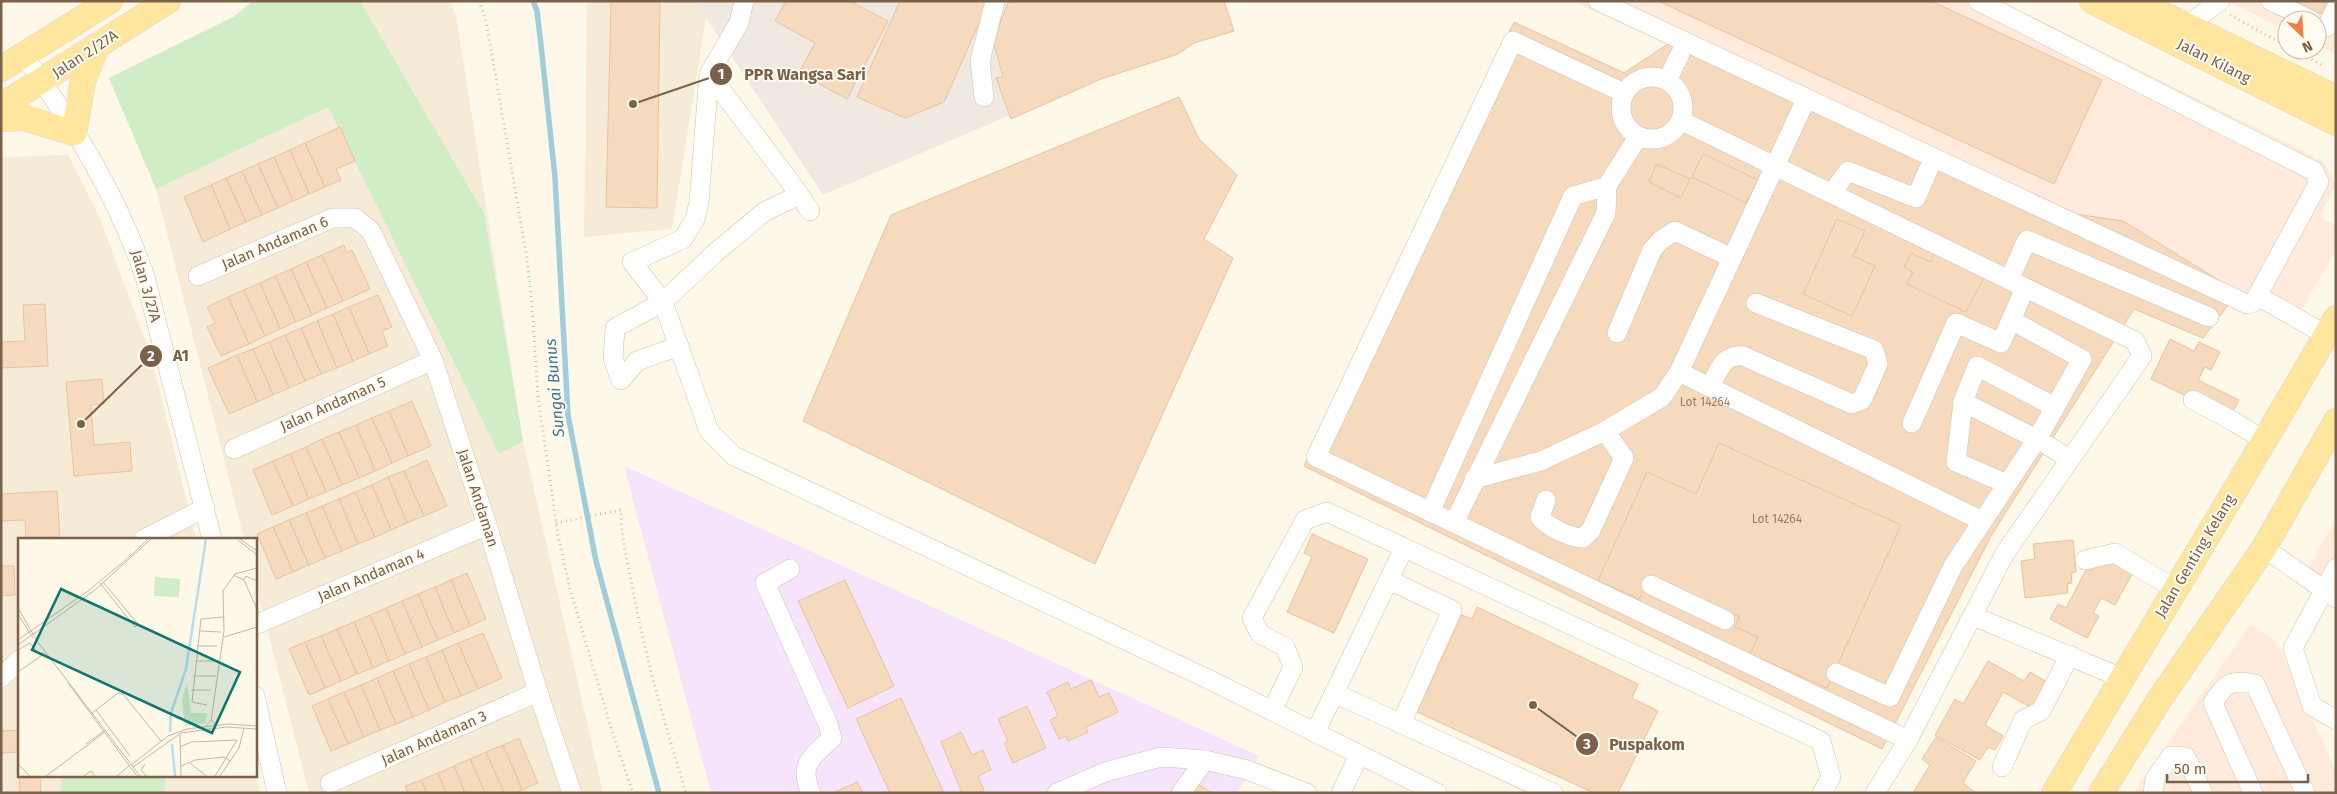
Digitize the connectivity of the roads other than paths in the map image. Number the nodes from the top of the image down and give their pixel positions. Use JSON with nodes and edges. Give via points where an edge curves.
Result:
{"nodes":[{"id":1,"x":110,"y":1,"type":"edge"},
{"id":2,"x":168,"y":1,"type":"edge"},
{"id":3,"x":744,"y":1,"type":"edge"},
{"id":4,"x":995,"y":1,"type":"edge"},
{"id":5,"x":1598,"y":1,"type":"edge"},
{"id":6,"x":1978,"y":1,"type":"edge"},
{"id":7,"x":2092,"y":1,"type":"edge"},
{"id":8,"x":2136,"y":1,"type":"edge"},
{"id":9,"x":2271,"y":1,"type":"edge"},
{"id":10,"x":2217,"y":4,"type":"edge"},
{"id":11,"x":2336,"y":8,"type":"edge"},
{"id":12,"x":2290,"y":10,"type":"edge"},
{"id":13,"x":2327,"y":20,"type":"edge"},
{"id":14,"x":2186,"y":26,"type":"junction"},
{"id":15,"x":96,"y":46,"type":"junction"},
{"id":16,"x":1680,"y":54,"type":"dead end"},
{"id":17,"x":24,"y":56,"type":"junction"},
{"id":18,"x":1,"y":69,"type":"edge"},
{"id":19,"x":709,"y":74,"type":"junction"},
{"id":20,"x":1668,"y":79,"type":"junction"},
{"id":21,"x":42,"y":82,"type":"junction"},
{"id":22,"x":1624,"y":93,"type":"junction"},
{"id":23,"x":984,"y":97,"type":"dead end"},
{"id":24,"x":2336,"y":98,"type":"edge"},
{"id":25,"x":1,"y":106,"type":"edge"},
{"id":26,"x":1802,"y":108,"type":"dead end"},
{"id":27,"x":1,"y":118,"type":"edge"},
{"id":28,"x":1682,"y":121,"type":"junction"},
{"id":29,"x":2336,"y":123,"type":"edge"},
{"id":30,"x":74,"y":133,"type":"junction"},
{"id":31,"x":1638,"y":137,"type":"junction"},
{"id":32,"x":1775,"y":165,"type":"junction"},
{"id":33,"x":1929,"y":168,"type":"dead end"},
{"id":34,"x":1607,"y":186,"type":"junction"},
{"id":35,"x":1832,"y":193,"type":"junction"},
{"id":36,"x":799,"y":195,"type":"junction"},
{"id":37,"x":810,"y":211,"type":"dead end"},
{"id":38,"x":355,"y":218,"type":"joint"},
{"id":39,"x":1732,"y":258,"type":"junction"},
{"id":40,"x":198,"y":276,"type":"dead end"},
{"id":41,"x":2017,"y":284,"type":"junction"},
{"id":42,"x":2258,"y":296,"type":"junction"},
{"id":43,"x":663,"y":302,"type":"junction"},
{"id":44,"x":1756,"y":303,"type":"dead end"},
{"id":45,"x":2209,"y":317,"type":"dead end"},
{"id":46,"x":2011,"y":320,"type":"junction"},
{"id":47,"x":2331,"y":326,"type":"edge"},
{"id":48,"x":1617,"y":333,"type":"dead end"},
{"id":49,"x":679,"y":346,"type":"junction"},
{"id":50,"x":433,"y":360,"type":"junction"},
{"id":51,"x":1680,"y":372,"type":"junction"},
{"id":52,"x":1710,"y":387,"type":"junction"},
{"id":53,"x":2193,"y":400,"type":"dead end"},
{"id":54,"x":1963,"y":402,"type":"junction"},
{"id":55,"x":2055,"y":407,"type":"junction"},
{"id":56,"x":2336,"y":421,"type":"edge"},
{"id":57,"x":1912,"y":423,"type":"dead end"},
{"id":58,"x":1604,"y":431,"type":"junction"},
{"id":59,"x":2037,"y":439,"type":"junction"},
{"id":60,"x":2265,"y":442,"type":"junction"},
{"id":61,"x":234,"y":449,"type":"dead end"},
{"id":62,"x":2070,"y":459,"type":"junction"},
{"id":63,"x":1474,"y":479,"type":"junction"},
{"id":64,"x":2007,"y":484,"type":"junction"},
{"id":65,"x":1546,"y":500,"type":"dead end"},
{"id":66,"x":205,"y":508,"type":"junction"},
{"id":67,"x":1430,"y":512,"type":"junction"},
{"id":68,"x":1982,"y":521,"type":"junction"},
{"id":69,"x":1454,"y":523,"type":"junction"},
{"id":70,"x":487,"y":525,"type":"junction"},
{"id":71,"x":146,"y":538,"type":"edge"},
{"id":72,"x":212,"y":538,"type":"edge"},
{"id":73,"x":1404,"y":548,"type":"junction"},
{"id":74,"x":2264,"y":548,"type":"junction"},
{"id":75,"x":2084,"y":560,"type":"dead end"},
{"id":76,"x":2336,"y":568,"type":"edge"},
{"id":77,"x":790,"y":569,"type":"dead end"},
{"id":78,"x":1388,"y":580,"type":"junction"},
{"id":79,"x":1651,"y":585,"type":"dead end"},
{"id":80,"x":2175,"y":588,"type":"junction"},
{"id":81,"x":2329,"y":594,"type":"edge"},
{"id":82,"x":1696,"y":606,"type":"junction"},
{"id":83,"x":1972,"y":616,"type":"junction"},
{"id":84,"x":1724,"y":620,"type":"dead end"},
{"id":85,"x":256,"y":625,"type":"edge"},
{"id":86,"x":1682,"y":632,"type":"junction"},
{"id":87,"x":2070,"y":655,"type":"junction"},
{"id":88,"x":18,"y":661,"type":"edge"},
{"id":89,"x":1836,"y":673,"type":"dead end"},
{"id":90,"x":1,"y":678,"type":"edge"},
{"id":91,"x":2122,"y":678,"type":"junction"},
{"id":92,"x":538,"y":692,"type":"junction"},
{"id":93,"x":1334,"y":693,"type":"junction"},
{"id":94,"x":256,"y":700,"type":"edge"},
{"id":95,"x":1272,"y":711,"type":"junction"},
{"id":96,"x":2336,"y":720,"type":"edge"},
{"id":97,"x":1401,"y":724,"type":"junction"},
{"id":98,"x":1315,"y":733,"type":"junction"},
{"id":99,"x":1908,"y":740,"type":"junction"},
{"id":100,"x":1360,"y":755,"type":"junction"},
{"id":101,"x":1205,"y":760,"type":"junction"},
{"id":102,"x":2002,"y":767,"type":"dead end"},
{"id":103,"x":330,"y":783,"type":"dead end"},
{"id":104,"x":277,"y":793,"type":"edge"},
{"id":105,"x":572,"y":793,"type":"edge"},
{"id":106,"x":811,"y":793,"type":"edge"},
{"id":107,"x":1057,"y":793,"type":"edge"},
{"id":108,"x":1180,"y":793,"type":"edge"},
{"id":109,"x":1307,"y":793,"type":"edge"},
{"id":110,"x":1341,"y":793,"type":"edge"},
{"id":111,"x":1437,"y":793,"type":"edge"},
{"id":112,"x":1553,"y":793,"type":"edge"},
{"id":113,"x":1822,"y":793,"type":"edge"},
{"id":114,"x":1875,"y":793,"type":"edge"},
{"id":115,"x":2054,"y":793,"type":"edge"},
{"id":116,"x":2101,"y":793,"type":"edge"},
{"id":117,"x":2153,"y":793,"type":"edge"},
{"id":118,"x":2202,"y":793,"type":"edge"},
{"id":119,"x":2253,"y":793,"type":"edge"},
{"id":120,"x":2305,"y":793,"type":"edge"}],
"edges":[{"from":1,"to":17,"type":"main road","name":"Jalan 2/27A"},
{"from":2,"to":15,"type":"main road","name":"Jalan 2/27A"},
{"from":3,"to":19,"type":"street","via":[[739,23]]},
{"from":4,"to":23,"type":"street","via":[[980,61]]},
{"from":5,"to":42,"type":"street","via":[[2247,304]]},
{"from":6,"to":42,"type":"street","via":[[2314,171],[2318,182]]},
{"from":7,"to":29,"type":"main road","name":"Jalan Kilang"},
{"from":8,"to":14,"type":"main road","name":"Jalan Kilang"},
{"from":9,"to":12,"type":"street"},
{"from":10,"to":14,"type":"street"},
{"from":11,"to":13,"type":"street"},
{"from":14,"to":24,"type":"main road","name":"Jalan Kilang"},
{"from":15,"to":21,"type":"main road","name":"Jalan 2/27A"},
{"from":15,"to":30,"type":"main road","via":[[83,80]]},
{"from":16,"to":20,"type":"street"},
{"from":17,"to":18,"type":"main road","name":"Jalan 2/27A"},
{"from":17,"to":21,"type":"street","name":"Jalan 3/27A"},
{"from":19,"to":36,"type":"street"},
{"from":19,"to":43,"type":"street","via":[[695,220],[683,239],[632,262]]},
{"from":20,"to":22,"type":"street","via":[[1653,76],[1635,81]]},
{"from":20,"to":28,"type":"street","via":[[1678,89],[1683,106]]},
{"from":21,"to":25,"type":"main road","name":"Jalan 2/27A"},
{"from":21,"to":30,"type":"street","name":"Jalan 3/27A"},
{"from":22,"to":31,"type":"street","via":[[1621,109],[1627,126]]},
{"from":22,"to":67,"type":"street","via":[[1513,41],[1316,457]]},
{"from":26,"to":32,"type":"street"},
{"from":27,"to":30,"type":"main road","via":[[25,118]]},
{"from":28,"to":31,"type":"street","via":[[1671,134],[1653,140]]},
{"from":28,"to":32,"type":"street"},
{"from":30,"to":66,"type":"street","name":"Jalan 3/27A","via":[[112,195],[135,247]]},
{"from":31,"to":34,"type":"street"},
{"from":32,"to":35,"type":"street"},
{"from":32,"to":39,"type":"street"},
{"from":33,"to":35,"type":"street","via":[[1916,198],[1848,171]]},
{"from":34,"to":63,"type":"street","via":[[1606,212]]},
{"from":34,"to":67,"type":"street","via":[[1573,196]]},
{"from":35,"to":41,"type":"street"},
{"from":36,"to":37,"type":"street"},
{"from":36,"to":43,"type":"street","via":[[764,212]]},
{"from":38,"to":40,"type":"street","name":"Jalan Andaman 6","via":[[333,218]]},
{"from":38,"to":50,"type":"street","name":"Jalan Andaman","via":[[371,231]]},
{"from":39,"to":48,"type":"street","via":[[1674,231],[1652,250]]},
{"from":39,"to":51,"type":"street"},
{"from":41,"to":45,"type":"street","via":[[2026,240]]},
{"from":41,"to":46,"type":"street"},
{"from":41,"to":62,"type":"street","via":[[2135,341],[2142,356]]},
{"from":42,"to":47,"type":"street"},
{"from":43,"to":49,"type":"street"},
{"from":43,"to":49,"type":"street","via":[[615,328],[613,359],[620,380],[637,361]]},
{"from":44,"to":52,"type":"street","via":[[1874,350],[1878,364],[1862,400],[1852,404],[1743,356],[1733,355],[1725,359]]},
{"from":46,"to":55,"type":"street","via":[[2082,359]]},
{"from":46,"to":57,"type":"street","via":[[2001,343],[1956,323]]},
{"from":47,"to":60,"type":"main road","name":"Jalan Genting Kelang"},
{"from":49,"to":95,"type":"street","via":[[709,431],[734,456]]},
{"from":50,"to":61,"type":"street","name":"Jalan Andaman 5"},
{"from":50,"to":70,"type":"street","name":"Jalan Andaman"},
{"from":51,"to":52,"type":"street"},
{"from":51,"to":58,"type":"street","via":[[1662,398]]},
{"from":52,"to":68,"type":"street"},
{"from":53,"to":60,"type":"street","via":[[2233,420]]},
{"from":54,"to":55,"type":"street","via":[[1977,366]]},
{"from":54,"to":59,"type":"street"},
{"from":54,"to":64,"type":"street","via":[[1956,462]]},
{"from":55,"to":59,"type":"street"},
{"from":56,"to":74,"type":"main road"},
{"from":58,"to":63,"type":"street","via":[[1541,461]]},
{"from":58,"to":65,"type":"street","via":[[1624,458],[1591,530],[1584,538],[1576,538],[1544,522],[1540,517]]},
{"from":59,"to":62,"type":"street"},
{"from":59,"to":64,"type":"street"},
{"from":60,"to":80,"type":"main road","name":"Jalan Genting Kelang"},
{"from":62,"to":83,"type":"street","via":[[2005,553]]},
{"from":63,"to":69,"type":"street"},
{"from":64,"to":68,"type":"street"},
{"from":66,"to":71,"type":"street"},
{"from":66,"to":72,"type":"street","name":"Jalan 3/27A"},
{"from":67,"to":69,"type":"street"},
{"from":68,"to":89,"type":"street","via":[[1953,566],[1890,697]]},
{"from":69,"to":86,"type":"street"},
{"from":70,"to":85,"type":"street","name":"Jalan Andaman 4"},
{"from":70,"to":92,"type":"street","name":"Jalan Andaman"},
{"from":73,"to":78,"type":"street"},
{"from":73,"to":95,"type":"street","via":[[1327,512],[1305,520],[1252,618],[1260,634],[1285,647],[1293,667]]},
{"from":73,"to":113,"type":"street","via":[[1821,741],[1831,777]]},
{"from":74,"to":81,"type":"street"},
{"from":74,"to":116,"type":"main road","via":[[2161,697]]},
{"from":75,"to":80,"type":"street","via":[[2114,553]]},
{"from":76,"to":81,"type":"street"},
{"from":77,"to":106,"type":"street","via":[[765,583],[832,738],[806,763],[804,779]]},
{"from":78,"to":93,"type":"street"},
{"from":78,"to":97,"type":"street","via":[[1452,610]]},
{"from":79,"to":82,"type":"street"},
{"from":80,"to":91,"type":"main road","name":"Jalan Genting Kelang"},
{"from":81,"to":96,"type":"street","via":[[2293,648],[2312,706]]},
{"from":82,"to":84,"type":"street"},
{"from":82,"to":86,"type":"street"},
{"from":83,"to":87,"type":"street"},
{"from":83,"to":99,"type":"street"},
{"from":86,"to":99,"type":"street"},
{"from":87,"to":91,"type":"street"},
{"from":87,"to":102,"type":"street","via":[[2041,711],[2023,720]]},
{"from":88,"to":90,"type":"street"},
{"from":91,"to":115,"type":"main road","name":"Jalan Genting Kelang"},
{"from":92,"to":103,"type":"street","name":"Jalan Andaman 3"},
{"from":92,"to":105,"type":"street","name":"Jalan Andaman"},
{"from":93,"to":97,"type":"street"},
{"from":93,"to":98,"type":"street"},
{"from":94,"to":104,"type":"street"},
{"from":95,"to":98,"type":"street"},
{"from":97,"to":112,"type":"street"},
{"from":98,"to":100,"type":"street"},
{"from":99,"to":114,"type":"street"},
{"from":100,"to":110,"type":"street"},
{"from":100,"to":111,"type":"street"},
{"from":101,"to":107,"type":"street","via":[[1161,757],[1105,772]]},
{"from":101,"to":108,"type":"street"},
{"from":101,"to":109,"type":"street","via":[[1247,770]]},
{"from":117,"to":118,"type":"street","via":[[2155,779],[2172,756],[2186,757]]},
{"from":119,"to":120,"type":"street","via":[[2213,703],[2221,688],[2238,680],[2255,684]]}]}
